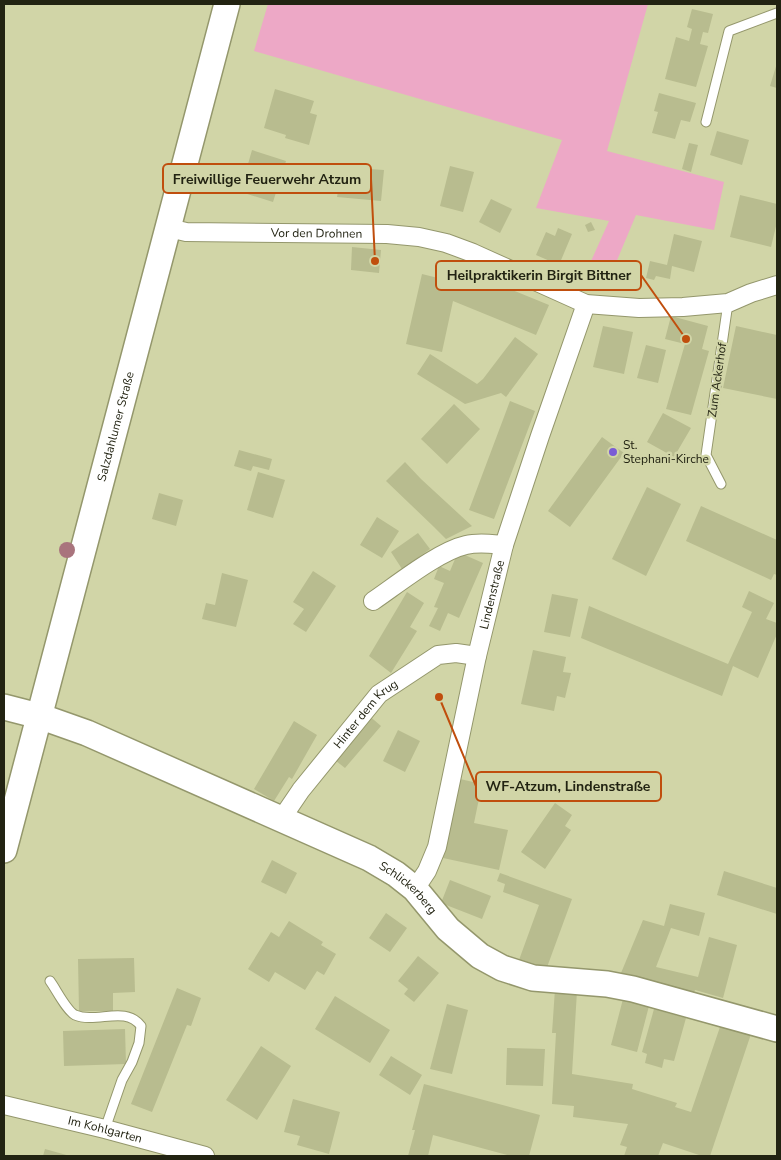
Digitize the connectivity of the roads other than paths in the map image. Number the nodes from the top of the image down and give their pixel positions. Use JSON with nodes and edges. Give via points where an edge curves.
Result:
{"nodes":[{"id":1,"x":227,"y":4,"type":"edge"},
{"id":2,"x":777,"y":13,"type":"edge"},
{"id":3,"x":706,"y":122,"type":"dead end"},
{"id":4,"x":169,"y":228,"type":"junction"},
{"id":5,"x":777,"y":286,"type":"edge"},
{"id":6,"x":728,"y":303,"type":"junction"},
{"id":7,"x":586,"y":304,"type":"junction"},
{"id":8,"x":721,"y":484,"type":"dead end"},
{"id":9,"x":504,"y":545,"type":"junction"},
{"id":10,"x":374,"y":601,"type":"dead end"},
{"id":11,"x":477,"y":656,"type":"junction"},
{"id":12,"x":4,"y":707,"type":"edge"},
{"id":13,"x":39,"y":716,"type":"junction"},
{"id":14,"x":282,"y":818,"type":"junction"},
{"id":15,"x":4,"y":850,"type":"edge"},
{"id":16,"x":415,"y":889,"type":"junction"},
{"id":17,"x":50,"y":980,"type":"dead end"},
{"id":18,"x":777,"y":1029,"type":"edge"},
{"id":19,"x":4,"y":1105,"type":"edge"},
{"id":20,"x":105,"y":1130,"type":"junction"},
{"id":21,"x":205,"y":1156,"type":"edge"}],
"edges":[{"from":1,"to":4,"type":"street","name":"Salzdahlumer Straße"},
{"from":2,"to":3,"type":"lane","via":[[729,31]]},
{"from":4,"to":7,"type":"street","name":"Vor den Drohnen","via":[[186,232],[419,237],[474,253]]},
{"from":4,"to":13,"type":"street","name":"Salzdahlumer Straße"},
{"from":5,"to":6,"type":"street","name":"Vor den Drohnen"},
{"from":6,"to":7,"type":"street","name":"Vor den Drohnen","via":[[639,308]]},
{"from":6,"to":8,"type":"lane","name":"Zum Ackerhof","via":[[706,456]]},
{"from":7,"to":9,"type":"street","name":"Lindenstraße"},
{"from":9,"to":10,"type":"street","via":[[466,545],[448,551]]},
{"from":9,"to":11,"type":"street","name":"Lindenstraße"},
{"from":11,"to":14,"type":"street","name":"Hinter dem Krug","via":[[456,653],[438,656],[379,694]]},
{"from":11,"to":16,"type":"street","name":"Lindenstraße","via":[[437,847]]},
{"from":12,"to":13,"type":"street","name":"Schlickerberg"},
{"from":13,"to":14,"type":"street","name":"Schlickerberg","via":[[87,733]]},
{"from":13,"to":15,"type":"street","name":"Salzdahlumer Straße"},
{"from":14,"to":16,"type":"street","name":"Schlickerberg","via":[[369,858]]},
{"from":16,"to":18,"type":"street","name":"Schlickerberg","via":[[448,929],[480,956],[502,968],[533,978],[633,989]]},
{"from":17,"to":20,"type":"lane","via":[[74,1014],[85,1017],[125,1016],[136,1018],[141,1026],[139,1043]]},
{"from":19,"to":20,"type":"street","name":"Im Kohlgarten"},
{"from":20,"to":21,"type":"street","name":"Im Kohlgarten"}]}
